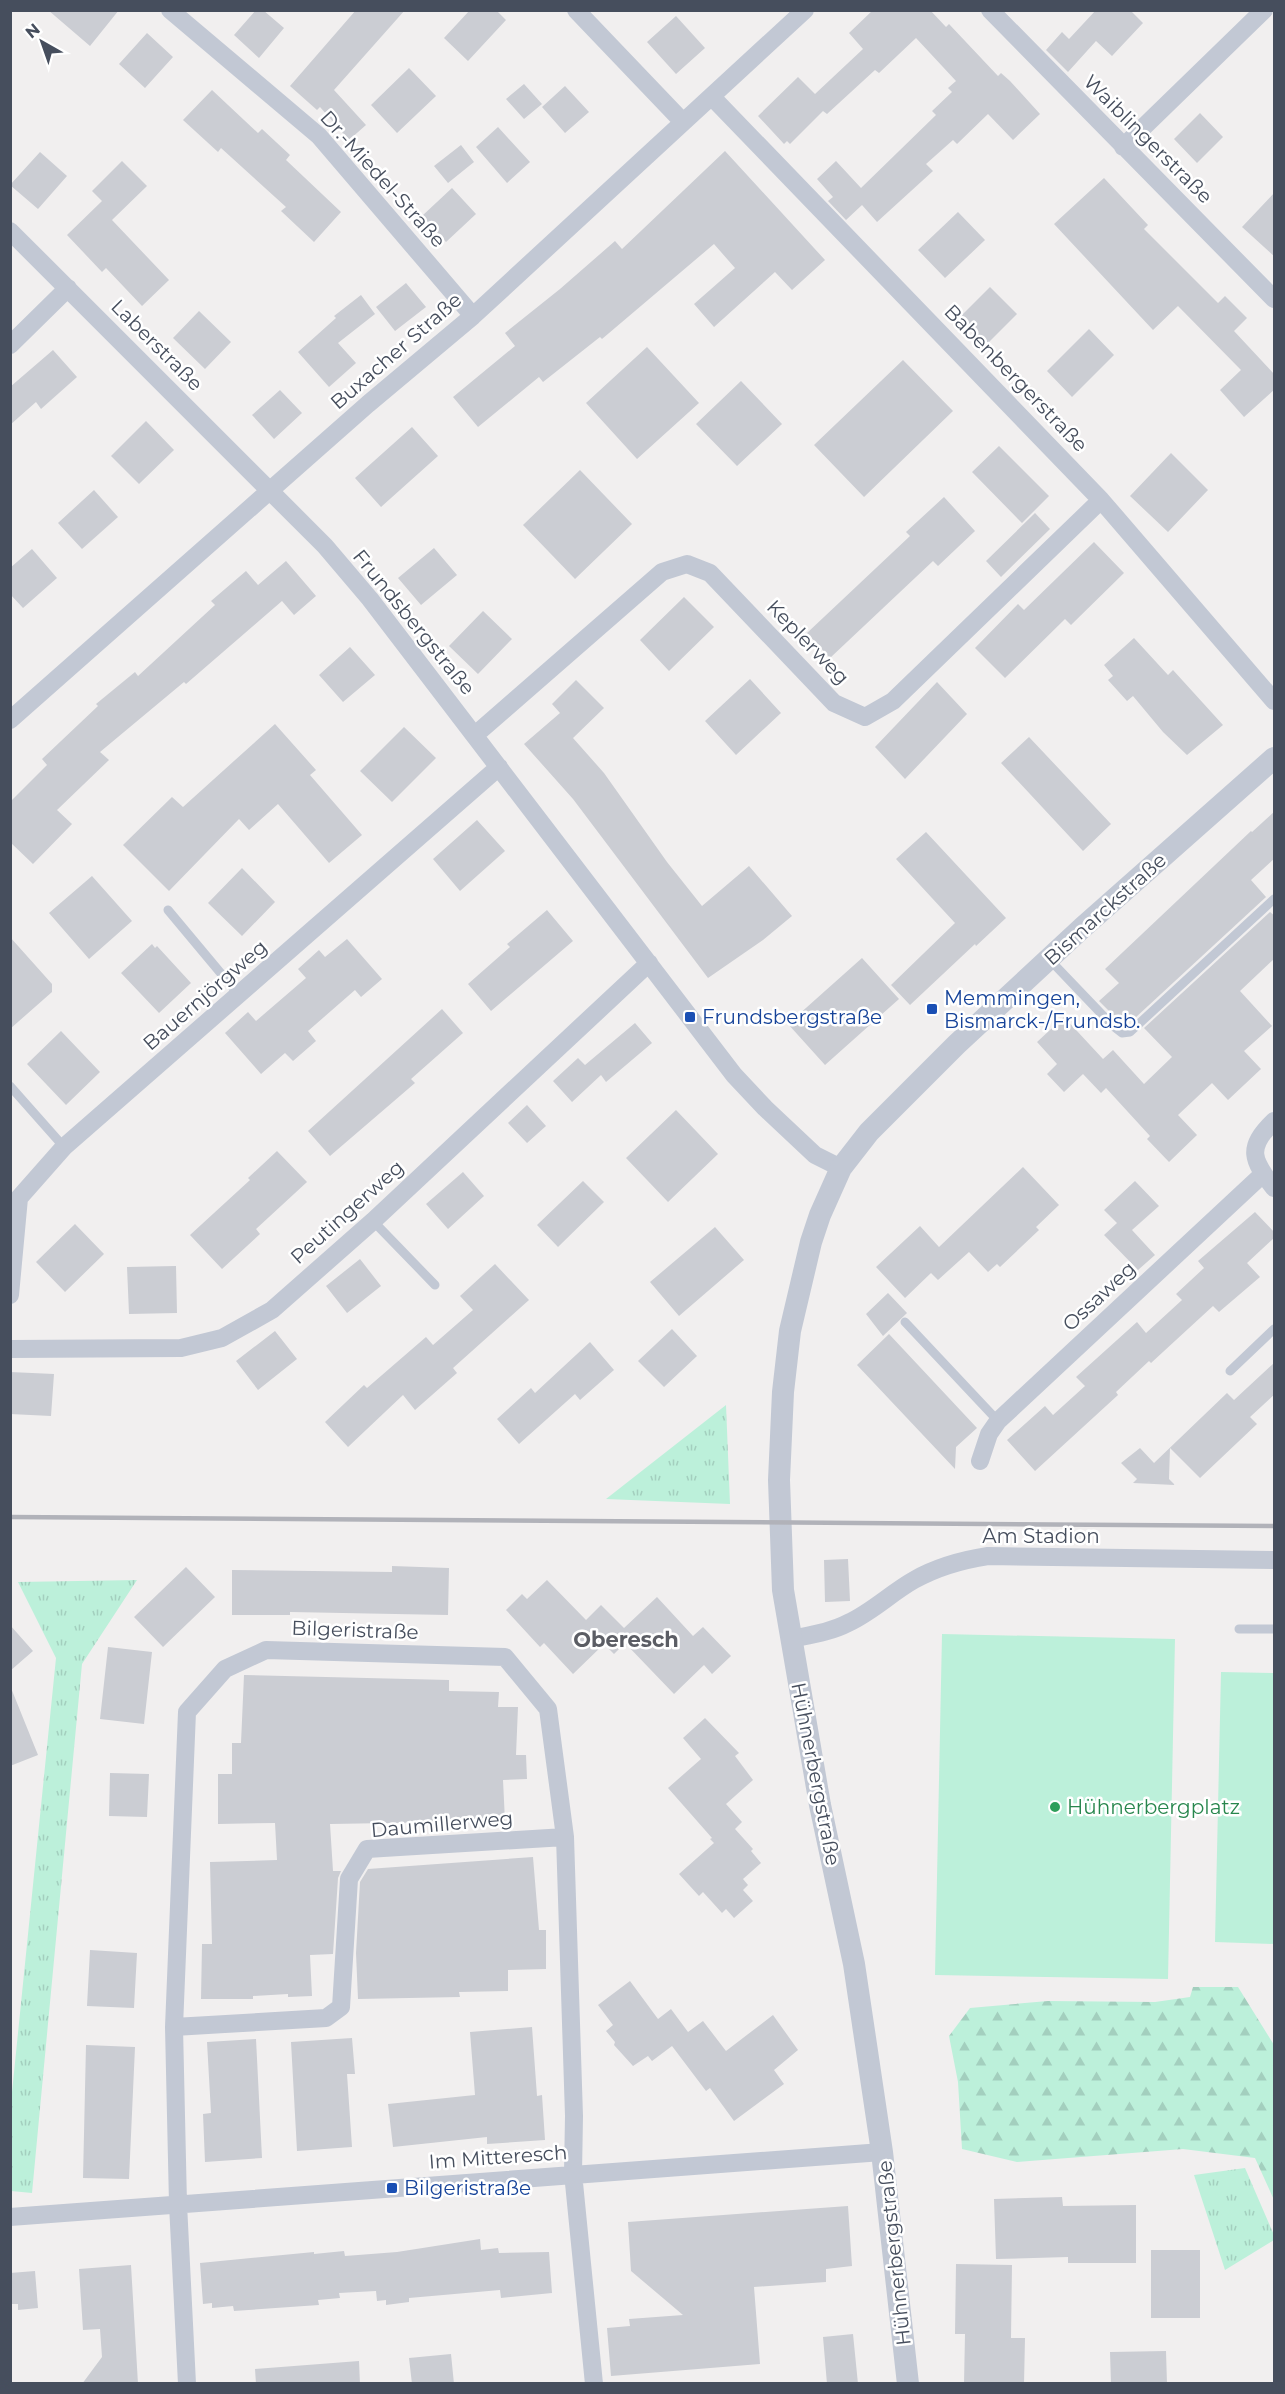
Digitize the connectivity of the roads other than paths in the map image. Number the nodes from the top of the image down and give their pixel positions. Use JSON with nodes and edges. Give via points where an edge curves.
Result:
{"nodes":[{"id":1,"x":170,"y":10,"type":"edge"},
{"id":2,"x":576,"y":10,"type":"edge"},
{"id":3,"x":805,"y":10,"type":"edge"},
{"id":4,"x":990,"y":10,"type":"edge"},
{"id":5,"x":1264,"y":10,"type":"edge"},
{"id":6,"x":712,"y":97,"type":"junction"},
{"id":7,"x":684,"y":122,"type":"junction"},
{"id":8,"x":1123,"y":147,"type":"junction"},
{"id":9,"x":10,"y":231,"type":"edge"},
{"id":10,"x":68,"y":288,"type":"junction"},
{"id":11,"x":1275,"y":299,"type":"edge"},
{"id":12,"x":473,"y":316,"type":"junction"},
{"id":13,"x":10,"y":345,"type":"edge"},
{"id":14,"x":271,"y":490,"type":"junction"},
{"id":15,"x":1101,"y":500,"type":"junction"},
{"id":16,"x":1275,"y":701,"type":"edge"},
{"id":17,"x":10,"y":720,"type":"edge"},
{"id":18,"x":475,"y":735,"type":"junction"},
{"id":19,"x":1275,"y":758,"type":"edge"},
{"id":20,"x":499,"y":767,"type":"junction"},
{"id":21,"x":1275,"y":899,"type":"edge"},
{"id":22,"x":168,"y":910,"type":"dead end"},
{"id":23,"x":1049,"y":959,"type":"junction"},
{"id":24,"x":649,"y":963,"type":"junction"},
{"id":25,"x":239,"y":995,"type":"junction"},
{"id":26,"x":10,"y":1086,"type":"edge"},
{"id":27,"x":1275,"y":1121,"type":"edge"},
{"id":28,"x":64,"y":1147,"type":"junction"},
{"id":29,"x":841,"y":1168,"type":"junction"},
{"id":30,"x":1263,"y":1174,"type":"junction"},
{"id":31,"x":1275,"y":1188,"type":"edge"},
{"id":32,"x":374,"y":1221,"type":"junction"},
{"id":33,"x":11,"y":1266,"type":"edge"},
{"id":34,"x":435,"y":1285,"type":"dead end"},
{"id":35,"x":10,"y":1295,"type":"edge"},
{"id":36,"x":905,"y":1322,"type":"dead end"},
{"id":37,"x":1275,"y":1329,"type":"edge"},
{"id":38,"x":10,"y":1349,"type":"edge"},
{"id":39,"x":1230,"y":1371,"type":"dead end"},
{"id":40,"x":998,"y":1421,"type":"junction"},
{"id":41,"x":980,"y":1461,"type":"dead end"},
{"id":42,"x":1275,"y":1560,"type":"edge"},
{"id":43,"x":1239,"y":1629,"type":"dead end"},
{"id":44,"x":1275,"y":1629,"type":"edge"},
{"id":45,"x":791,"y":1639,"type":"junction"},
{"id":46,"x":565,"y":1837,"type":"junction"},
{"id":47,"x":174,"y":2027,"type":"junction"},
{"id":48,"x":882,"y":2152,"type":"junction"},
{"id":49,"x":573,"y":2174,"type":"junction"},
{"id":50,"x":178,"y":2204,"type":"junction"},
{"id":51,"x":10,"y":2217,"type":"edge"},
{"id":52,"x":187,"y":2384,"type":"edge"},
{"id":53,"x":594,"y":2384,"type":"edge"},
{"id":54,"x":908,"y":2384,"type":"edge"}],
"edges":[{"from":1,"to":12,"type":"street","name":"Dr.-Miedel-Straße","via":[[319,136]]},
{"from":2,"to":7,"type":"street"},
{"from":3,"to":6,"type":"street","name":"Buxacher Straße"},
{"from":4,"to":8,"type":"street","name":"Waiblingerstraße"},
{"from":5,"to":8,"type":"street"},
{"from":6,"to":7,"type":"street","name":"Buxacher Straße"},
{"from":6,"to":15,"type":"street","name":"Babenbergerstraße"},
{"from":7,"to":12,"type":"street","name":"Buxacher Straße"},
{"from":8,"to":11,"type":"street","name":"Waiblingerstraße"},
{"from":9,"to":10,"type":"street","name":"Laberstraße"},
{"from":10,"to":13,"type":"street"},
{"from":10,"to":14,"type":"street","name":"Laberstraße"},
{"from":12,"to":14,"type":"street","name":"Buxacher Straße"},
{"from":14,"to":17,"type":"street","name":"Buxacher Straße"},
{"from":14,"to":18,"type":"street","name":"Frundsbergstraße","via":[[370,599]]},
{"from":15,"to":16,"type":"street","name":"Babenbergerstraße"},
{"from":15,"to":18,"type":"street","name":"Keplerweg","via":[[893,700],[865,717],[834,702],[710,573],[687,564],[662,572]]},
{"from":18,"to":20,"type":"street","name":"Frundsbergstraße"},
{"from":19,"to":23,"type":"street","name":"Bismarckstraße"},
{"from":20,"to":24,"type":"street","name":"Frundsbergstraße"},
{"from":20,"to":25,"type":"street","name":"Bauernjörgweg"},
{"from":21,"to":23,"type":"lane","via":[[1130,1032],[1122,1033],[1113,1026]]},
{"from":22,"to":25,"type":"lane"},
{"from":23,"to":29,"type":"street","name":"Bismarckstraße","via":[[898,1102]]},
{"from":24,"to":29,"type":"street","name":"Frundsbergstraße","via":[[734,1075],[815,1155]]},
{"from":24,"to":32,"type":"street","name":"Peutingerweg"},
{"from":25,"to":28,"type":"street","name":"Bauernjörgweg"},
{"from":26,"to":28,"type":"lane"},
{"from":27,"to":30,"type":"street","via":[[1260,1135],[1256,1147],[1255,1161]]},
{"from":28,"to":33,"type":"street","name":"Bauernjörgweg","via":[[19,1198]]},
{"from":29,"to":45,"type":"street","name":"Hühnerbergstraße","via":[[811,1242],[790,1330],[783,1392],[781,1557]]},
{"from":30,"to":31,"type":"street"},
{"from":30,"to":40,"type":"street","name":"Ossaweg"},
{"from":32,"to":34,"type":"lane"},
{"from":32,"to":38,"type":"street","name":"Peutingerweg","via":[[272,1310],[222,1338],[181,1348]]},
{"from":33,"to":35,"type":"street","name":"Bauernjörgweg"},
{"from":36,"to":40,"type":"lane"},
{"from":37,"to":39,"type":"lane"},
{"from":40,"to":41,"type":"street","name":"Ossaweg"},
{"from":42,"to":45,"type":"street","name":"Am Stadion","via":[[988,1556],[930,1572],[847,1624]]},
{"from":43,"to":44,"type":"lane"},
{"from":45,"to":48,"type":"street","name":"Hühnerbergstraße","via":[[854,1964]]},
{"from":46,"to":47,"type":"street","name":"Daumillerweg","via":[[367,1849],[349,1879],[341,2007],[327,2018]]},
{"from":46,"to":47,"type":"street","name":"Bilgeristraße","via":[[548,1709],[505,1657],[266,1650],[225,1669],[186,1712]]},
{"from":46,"to":49,"type":"street","name":"Bilgeristraße"},
{"from":47,"to":50,"type":"street","name":"Bilgeristraße"},
{"from":48,"to":49,"type":"street","name":"Im Mitteresch"},
{"from":48,"to":54,"type":"street","name":"Hühnerbergstraße"},
{"from":49,"to":50,"type":"street","name":"Im Mitteresch"},
{"from":49,"to":53,"type":"street","name":"Bilgeristraße"},
{"from":50,"to":51,"type":"street","name":"Im Mitteresch"},
{"from":50,"to":52,"type":"street","name":"Bilgeristraße"}]}
